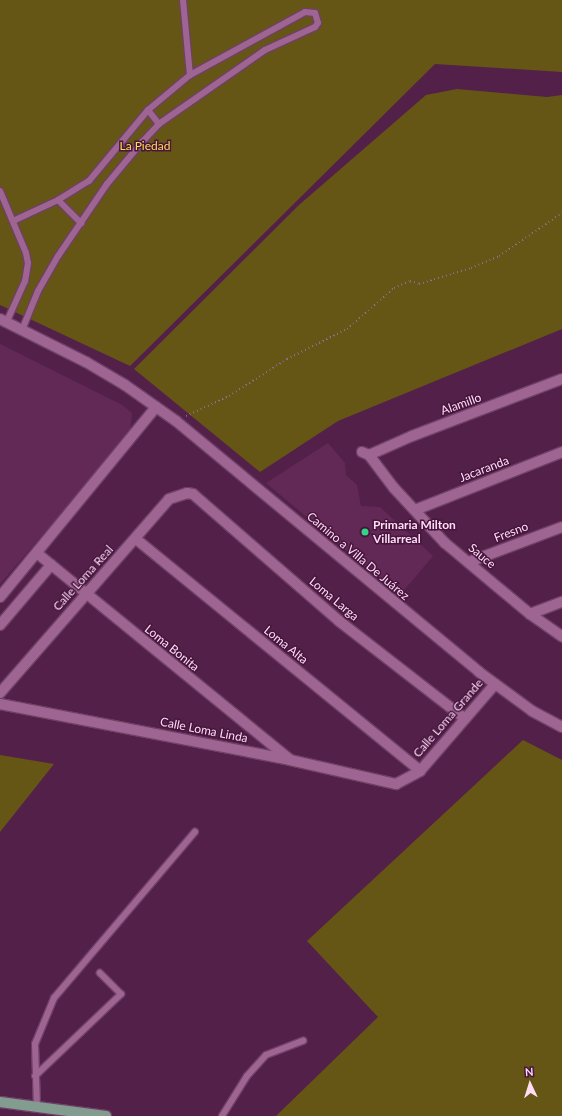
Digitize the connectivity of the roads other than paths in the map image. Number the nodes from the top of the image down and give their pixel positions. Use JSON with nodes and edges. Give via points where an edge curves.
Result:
{"nodes":[{"id":1,"x":183,"y":0,"type":"edge"},
{"id":2,"x":190,"y":75,"type":"junction"},
{"id":3,"x":148,"y":110,"type":"junction"},
{"id":4,"x":159,"y":124,"type":"junction"},
{"id":5,"x":0,"y":191,"type":"edge"},
{"id":6,"x":58,"y":200,"type":"junction"},
{"id":7,"x":13,"y":221,"type":"junction"},
{"id":8,"x":81,"y":223,"type":"junction"},
{"id":9,"x":3,"y":320,"type":"edge"},
{"id":10,"x":22,"y":330,"type":"junction"},
{"id":11,"x":562,"y":379,"type":"edge"},
{"id":12,"x":156,"y":407,"type":"junction"},
{"id":13,"x":562,"y":452,"type":"edge"},
{"id":14,"x":366,"y":454,"type":"joint"},
{"id":15,"x":192,"y":494,"type":"joint"},
{"id":16,"x":415,"y":510,"type":"junction"},
{"id":17,"x":562,"y":527,"type":"edge"},
{"id":18,"x":136,"y":539,"type":"junction"},
{"id":19,"x":38,"y":554,"type":"junction"},
{"id":20,"x":469,"y":562,"type":"junction"},
{"id":21,"x":51,"y":565,"type":"junction"},
{"id":22,"x":85,"y":594,"type":"junction"},
{"id":23,"x":0,"y":597,"type":"edge"},
{"id":24,"x":562,"y":602,"type":"edge"},
{"id":25,"x":530,"y":614,"type":"junction"},
{"id":26,"x":0,"y":625,"type":"edge"},
{"id":27,"x":562,"y":636,"type":"edge"},
{"id":28,"x":495,"y":684,"type":"junction"},
{"id":29,"x":0,"y":693,"type":"edge"},
{"id":30,"x":0,"y":704,"type":"edge"},
{"id":31,"x":464,"y":718,"type":"junction"},
{"id":32,"x":562,"y":727,"type":"edge"},
{"id":33,"x":290,"y":760,"type":"junction"},
{"id":34,"x":420,"y":771,"type":"junction"},
{"id":35,"x":402,"y":782,"type":"joint"},
{"id":36,"x":195,"y":832,"type":"dead end"},
{"id":37,"x":100,"y":973,"type":"dead end"},
{"id":38,"x":303,"y":1041,"type":"dead end"},
{"id":39,"x":35,"y":1076,"type":"junction"},
{"id":40,"x":0,"y":1102,"type":"edge"},
{"id":41,"x":37,"y":1107,"type":"junction"},
{"id":42,"x":106,"y":1116,"type":"edge"},
{"id":43,"x":222,"y":1116,"type":"edge"}],
"edges":[{"from":1,"to":2,"type":"lane"},
{"from":2,"to":3,"type":"lane"},
{"from":2,"to":4,"type":"lane","via":[[305,12],[315,14],[318,23],[315,26],[265,50]]},
{"from":3,"to":4,"type":"lane"},
{"from":3,"to":6,"type":"lane","via":[[89,181]]},
{"from":4,"to":8,"type":"lane","via":[[107,184]]},
{"from":5,"to":7,"type":"lane"},
{"from":6,"to":7,"type":"lane"},
{"from":6,"to":8,"type":"lane"},
{"from":7,"to":9,"type":"lane","via":[[26,253],[28,273]]},
{"from":8,"to":10,"type":"lane","via":[[38,290]]},
{"from":9,"to":10,"type":"street","name":"Camino a Villa De Juárez"},
{"from":10,"to":12,"type":"street","name":"Camino a Villa De Juárez","via":[[86,362]]},
{"from":11,"to":14,"type":"street","name":"Alamillo"},
{"from":12,"to":19,"type":"street"},
{"from":12,"to":28,"type":"street","name":"Camino a Villa De Juárez"},
{"from":13,"to":16,"type":"street","name":"Jacaranda"},
{"from":14,"to":16,"type":"street","name":"Sauce"},
{"from":15,"to":18,"type":"street","name":"Calle Loma Real","via":[[181,493],[169,499]]},
{"from":15,"to":31,"type":"street","name":"Loma Larga","via":[[339,621]]},
{"from":16,"to":20,"type":"street","name":"Sauce","via":[[445,543]]},
{"from":17,"to":20,"type":"street","name":"Fresno"},
{"from":18,"to":22,"type":"street","name":"Calle Loma Real"},
{"from":18,"to":34,"type":"street","name":"Loma Alta"},
{"from":19,"to":21,"type":"street","name":"Loma Bonita"},
{"from":19,"to":23,"type":"street"},
{"from":20,"to":25,"type":"street","name":"Sauce"},
{"from":21,"to":22,"type":"street","name":"Loma Bonita"},
{"from":21,"to":26,"type":"street"},
{"from":22,"to":29,"type":"street","name":"Calle Loma Real"},
{"from":22,"to":33,"type":"street","name":"Loma Bonita"},
{"from":24,"to":25,"type":"street"},
{"from":25,"to":27,"type":"street","name":"Sauce"},
{"from":28,"to":31,"type":"street","name":"Calle Loma Grande"},
{"from":28,"to":32,"type":"street","name":"Camino a Villa De Juárez"},
{"from":30,"to":33,"type":"street","name":"Calle Loma Linda"},
{"from":31,"to":34,"type":"street","name":"Calle Loma Grande"},
{"from":33,"to":35,"type":"street","name":"Calle Loma Linda","via":[[388,784]]},
{"from":34,"to":35,"type":"street","name":"Calle Loma Grande"},
{"from":36,"to":39,"type":"lane","via":[[54,998],[35,1044]]},
{"from":37,"to":39,"type":"lane","via":[[121,994]]},
{"from":38,"to":43,"type":"lane","via":[[266,1054],[247,1076]]},
{"from":39,"to":41,"type":"lane"},
{"from":40,"to":41,"type":"main road"},
{"from":41,"to":42,"type":"main road"}]}
